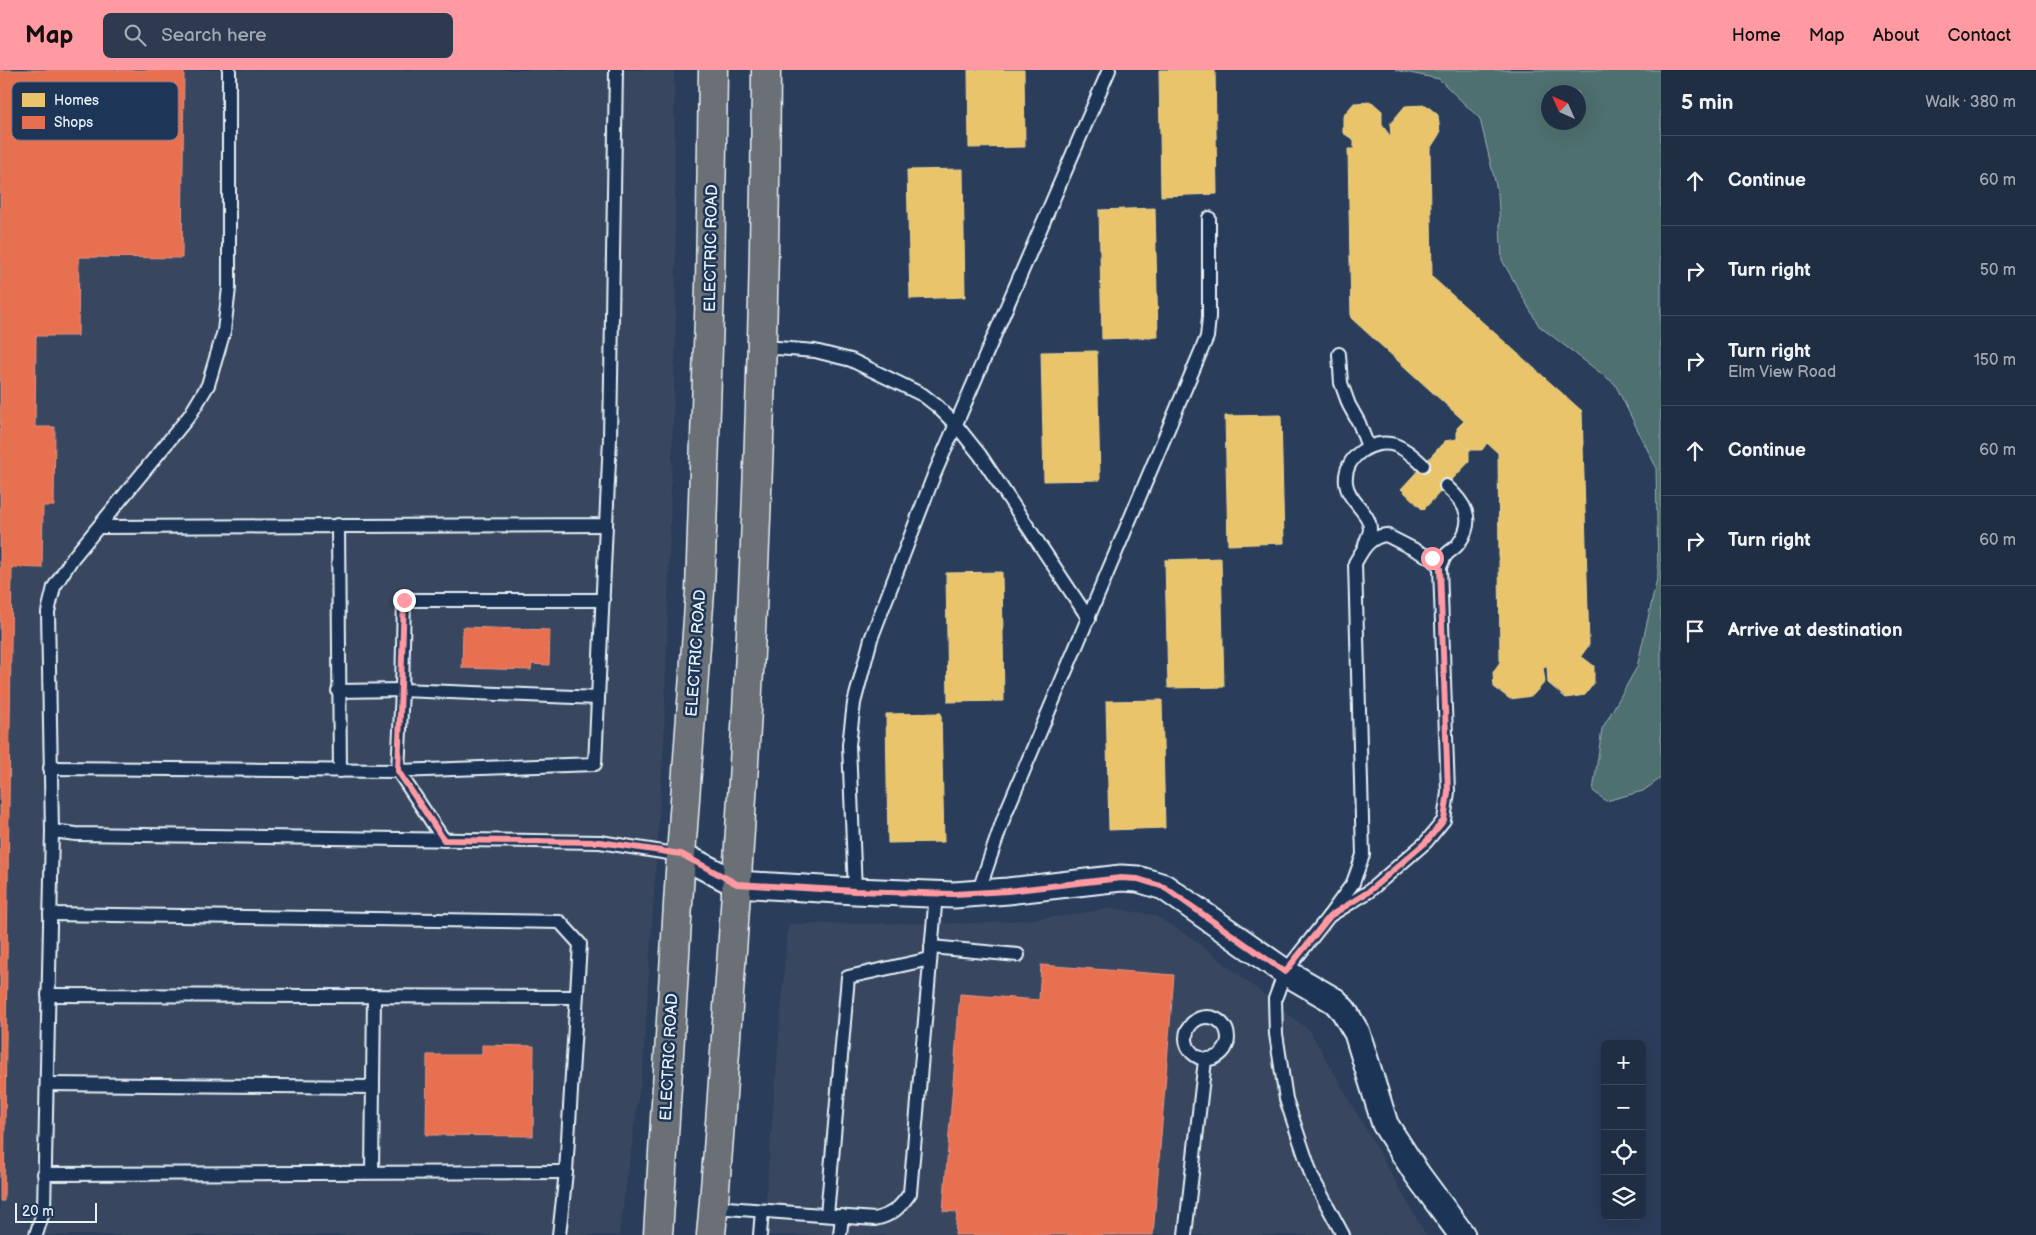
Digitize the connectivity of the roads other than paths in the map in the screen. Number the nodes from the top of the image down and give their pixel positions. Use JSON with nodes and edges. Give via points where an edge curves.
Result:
{"nodes":[{"id":1,"x":229,"y":70,"type":"edge"},
{"id":2,"x":616,"y":70,"type":"edge"},
{"id":3,"x":713,"y":70,"type":"edge"},
{"id":4,"x":766,"y":70,"type":"edge"},
{"id":5,"x":1109,"y":70,"type":"edge"},
{"id":6,"x":1209,"y":218,"type":"dead end"},
{"id":7,"x":762,"y":349,"type":"junction"},
{"id":8,"x":1339,"y":354,"type":"dead end"},
{"id":9,"x":956,"y":425,"type":"junction"},
{"id":10,"x":1368,"y":447,"type":"junction"},
{"id":11,"x":1423,"y":465,"type":"dead end"},
{"id":12,"x":1446,"y":486,"type":"dead end"},
{"id":13,"x":338,"y":524,"type":"junction"},
{"id":14,"x":606,"y":525,"type":"junction"},
{"id":15,"x":99,"y":527,"type":"junction"},
{"id":16,"x":1364,"y":547,"type":"junction"},
{"id":17,"x":1440,"y":568,"type":"junction"},
{"id":18,"x":603,"y":600,"type":"junction"},
{"id":19,"x":1088,"y":619,"type":"junction"},
{"id":20,"x":402,"y":690,"type":"junction"},
{"id":21,"x":338,"y":691,"type":"junction"},
{"id":22,"x":598,"y":698,"type":"junction"},
{"id":23,"x":50,"y":768,"type":"junction"},
{"id":24,"x":340,"y":771,"type":"junction"},
{"id":25,"x":398,"y":771,"type":"junction"},
{"id":26,"x":52,"y":831,"type":"junction"},
{"id":27,"x":444,"y":840,"type":"junction"},
{"id":28,"x":681,"y":854,"type":"junction"},
{"id":29,"x":737,"y":884,"type":"junction"},
{"id":30,"x":855,"y":891,"type":"junction"},
{"id":31,"x":978,"y":892,"type":"junction"},
{"id":32,"x":936,"y":894,"type":"junction"},
{"id":33,"x":50,"y":914,"type":"junction"},
{"id":34,"x":1330,"y":916,"type":"junction"},
{"id":35,"x":931,"y":953,"type":"junction"},
{"id":36,"x":1018,"y":955,"type":"dead end"},
{"id":37,"x":1285,"y":972,"type":"junction"},
{"id":38,"x":48,"y":994,"type":"junction"},
{"id":39,"x":374,"y":996,"type":"junction"},
{"id":40,"x":576,"y":996,"type":"junction"},
{"id":41,"x":1206,"y":1060,"type":"dead end"},
{"id":42,"x":46,"y":1084,"type":"junction"},
{"id":43,"x":373,"y":1087,"type":"junction"},
{"id":44,"x":372,"y":1172,"type":"junction"},
{"id":45,"x":566,"y":1172,"type":"junction"},
{"id":46,"x":44,"y":1174,"type":"junction"},
{"id":47,"x":714,"y":1207,"type":"junction"},
{"id":48,"x":762,"y":1210,"type":"junction"},
{"id":49,"x":827,"y":1215,"type":"junction"},
{"id":50,"x":842,"y":1216,"type":"junction"},
{"id":51,"x":36,"y":1235,"type":"edge"},
{"id":52,"x":559,"y":1235,"type":"edge"},
{"id":53,"x":658,"y":1235,"type":"edge"},
{"id":54,"x":711,"y":1235,"type":"edge"},
{"id":55,"x":760,"y":1235,"type":"edge"},
{"id":56,"x":840,"y":1235,"type":"edge"},
{"id":57,"x":1185,"y":1235,"type":"edge"},
{"id":58,"x":1343,"y":1235,"type":"edge"},
{"id":59,"x":1462,"y":1235,"type":"edge"}],
"edges":[{"from":1,"to":15,"type":"lane","via":[[229,288],[224,331],[208,385],[190,415]]},
{"from":2,"to":14,"type":"lane"},
{"from":3,"to":28,"type":"main road","name":"ELECTRIC ROAD","via":[[710,296],[700,591]]},
{"from":4,"to":7,"type":"main road"},
{"from":5,"to":9,"type":"lane"},
{"from":6,"to":19,"type":"lane","via":[[1210,317],[1207,338]]},
{"from":7,"to":9,"type":"lane","via":[[815,351],[860,363],[923,396]]},
{"from":7,"to":29,"type":"main road","via":[[753,603]]},
{"from":8,"to":10,"type":"lane","via":[[1341,383]]},
{"from":9,"to":19,"type":"lane","via":[[980,454]]},
{"from":9,"to":30,"type":"lane","via":[[871,639],[854,703],[849,745]]},
{"from":10,"to":11,"type":"lane","via":[[1381,443],[1396,446]]},
{"from":10,"to":16,"type":"lane","via":[[1355,457],[1348,469],[1346,482],[1349,496],[1366,517],[1370,530]]},
{"from":12,"to":17,"type":"lane","via":[[1461,500],[1468,514],[1467,529]]},
{"from":13,"to":14,"type":"lane"},
{"from":13,"to":15,"type":"lane"},
{"from":13,"to":21,"type":"lane"},
{"from":14,"to":18,"type":"lane"},
{"from":15,"to":23,"type":"lane","via":[[54,586],[48,612]]},
{"from":16,"to":17,"type":"lane","via":[[1376,536],[1386,535],[1432,558]]},
{"from":16,"to":34,"type":"lane","via":[[1355,563],[1363,855],[1353,883]]},
{"from":17,"to":34,"type":"lane","via":[[1448,792],[1444,820],[1426,842],[1368,892]]},
{"from":18,"to":20,"type":"lane","via":[[404,600]]},
{"from":18,"to":22,"type":"lane"},
{"from":19,"to":31,"type":"lane","via":[[1004,818]]},
{"from":20,"to":21,"type":"lane"},
{"from":20,"to":22,"type":"lane"},
{"from":20,"to":25,"type":"lane"},
{"from":21,"to":24,"type":"lane"},
{"from":22,"to":25,"type":"lane","via":[[595,764]]},
{"from":23,"to":24,"type":"lane"},
{"from":23,"to":26,"type":"lane"},
{"from":24,"to":25,"type":"lane"},
{"from":25,"to":27,"type":"lane"},
{"from":26,"to":27,"type":"lane"},
{"from":26,"to":33,"type":"lane"},
{"from":27,"to":28,"type":"lane","via":[[600,842]]},
{"from":28,"to":29,"type":"street"},
{"from":28,"to":53,"type":"main road","name":"ELECTRIC ROAD"},
{"from":29,"to":30,"type":"street"},
{"from":29,"to":47,"type":"main road"},
{"from":30,"to":32,"type":"street"},
{"from":31,"to":32,"type":"street"},
{"from":31,"to":37,"type":"street","via":[[1138,879],[1164,887]]},
{"from":32,"to":35,"type":"lane"},
{"from":33,"to":38,"type":"lane"},
{"from":33,"to":40,"type":"lane","via":[[560,922],[580,944]]},
{"from":34,"to":37,"type":"lane"},
{"from":35,"to":36,"type":"lane"},
{"from":35,"to":49,"type":"lane","via":[[848,977]]},
{"from":35,"to":50,"type":"lane","via":[[910,1193],[899,1209],[887,1216],[874,1219]]},
{"from":37,"to":58,"type":"lane","via":[[1275,1000],[1276,1034],[1286,1099],[1312,1177]]},
{"from":37,"to":59,"type":"street","via":[[1336,1001],[1344,1011],[1357,1033],[1385,1124]]},
{"from":38,"to":39,"type":"lane"},
{"from":38,"to":42,"type":"lane"},
{"from":39,"to":40,"type":"lane"},
{"from":39,"to":43,"type":"lane"},
{"from":40,"to":45,"type":"lane"},
{"from":41,"to":57,"type":"lane"},
{"from":42,"to":43,"type":"lane"},
{"from":42,"to":46,"type":"lane"},
{"from":43,"to":44,"type":"lane"},
{"from":44,"to":45,"type":"lane"},
{"from":44,"to":46,"type":"lane"},
{"from":45,"to":52,"type":"lane"},
{"from":46,"to":51,"type":"lane","via":[[44,1209]]},
{"from":47,"to":48,"type":"lane"},
{"from":47,"to":54,"type":"main road"},
{"from":48,"to":49,"type":"lane"},
{"from":48,"to":55,"type":"lane"},
{"from":49,"to":50,"type":"lane"},
{"from":50,"to":56,"type":"lane"}]}
